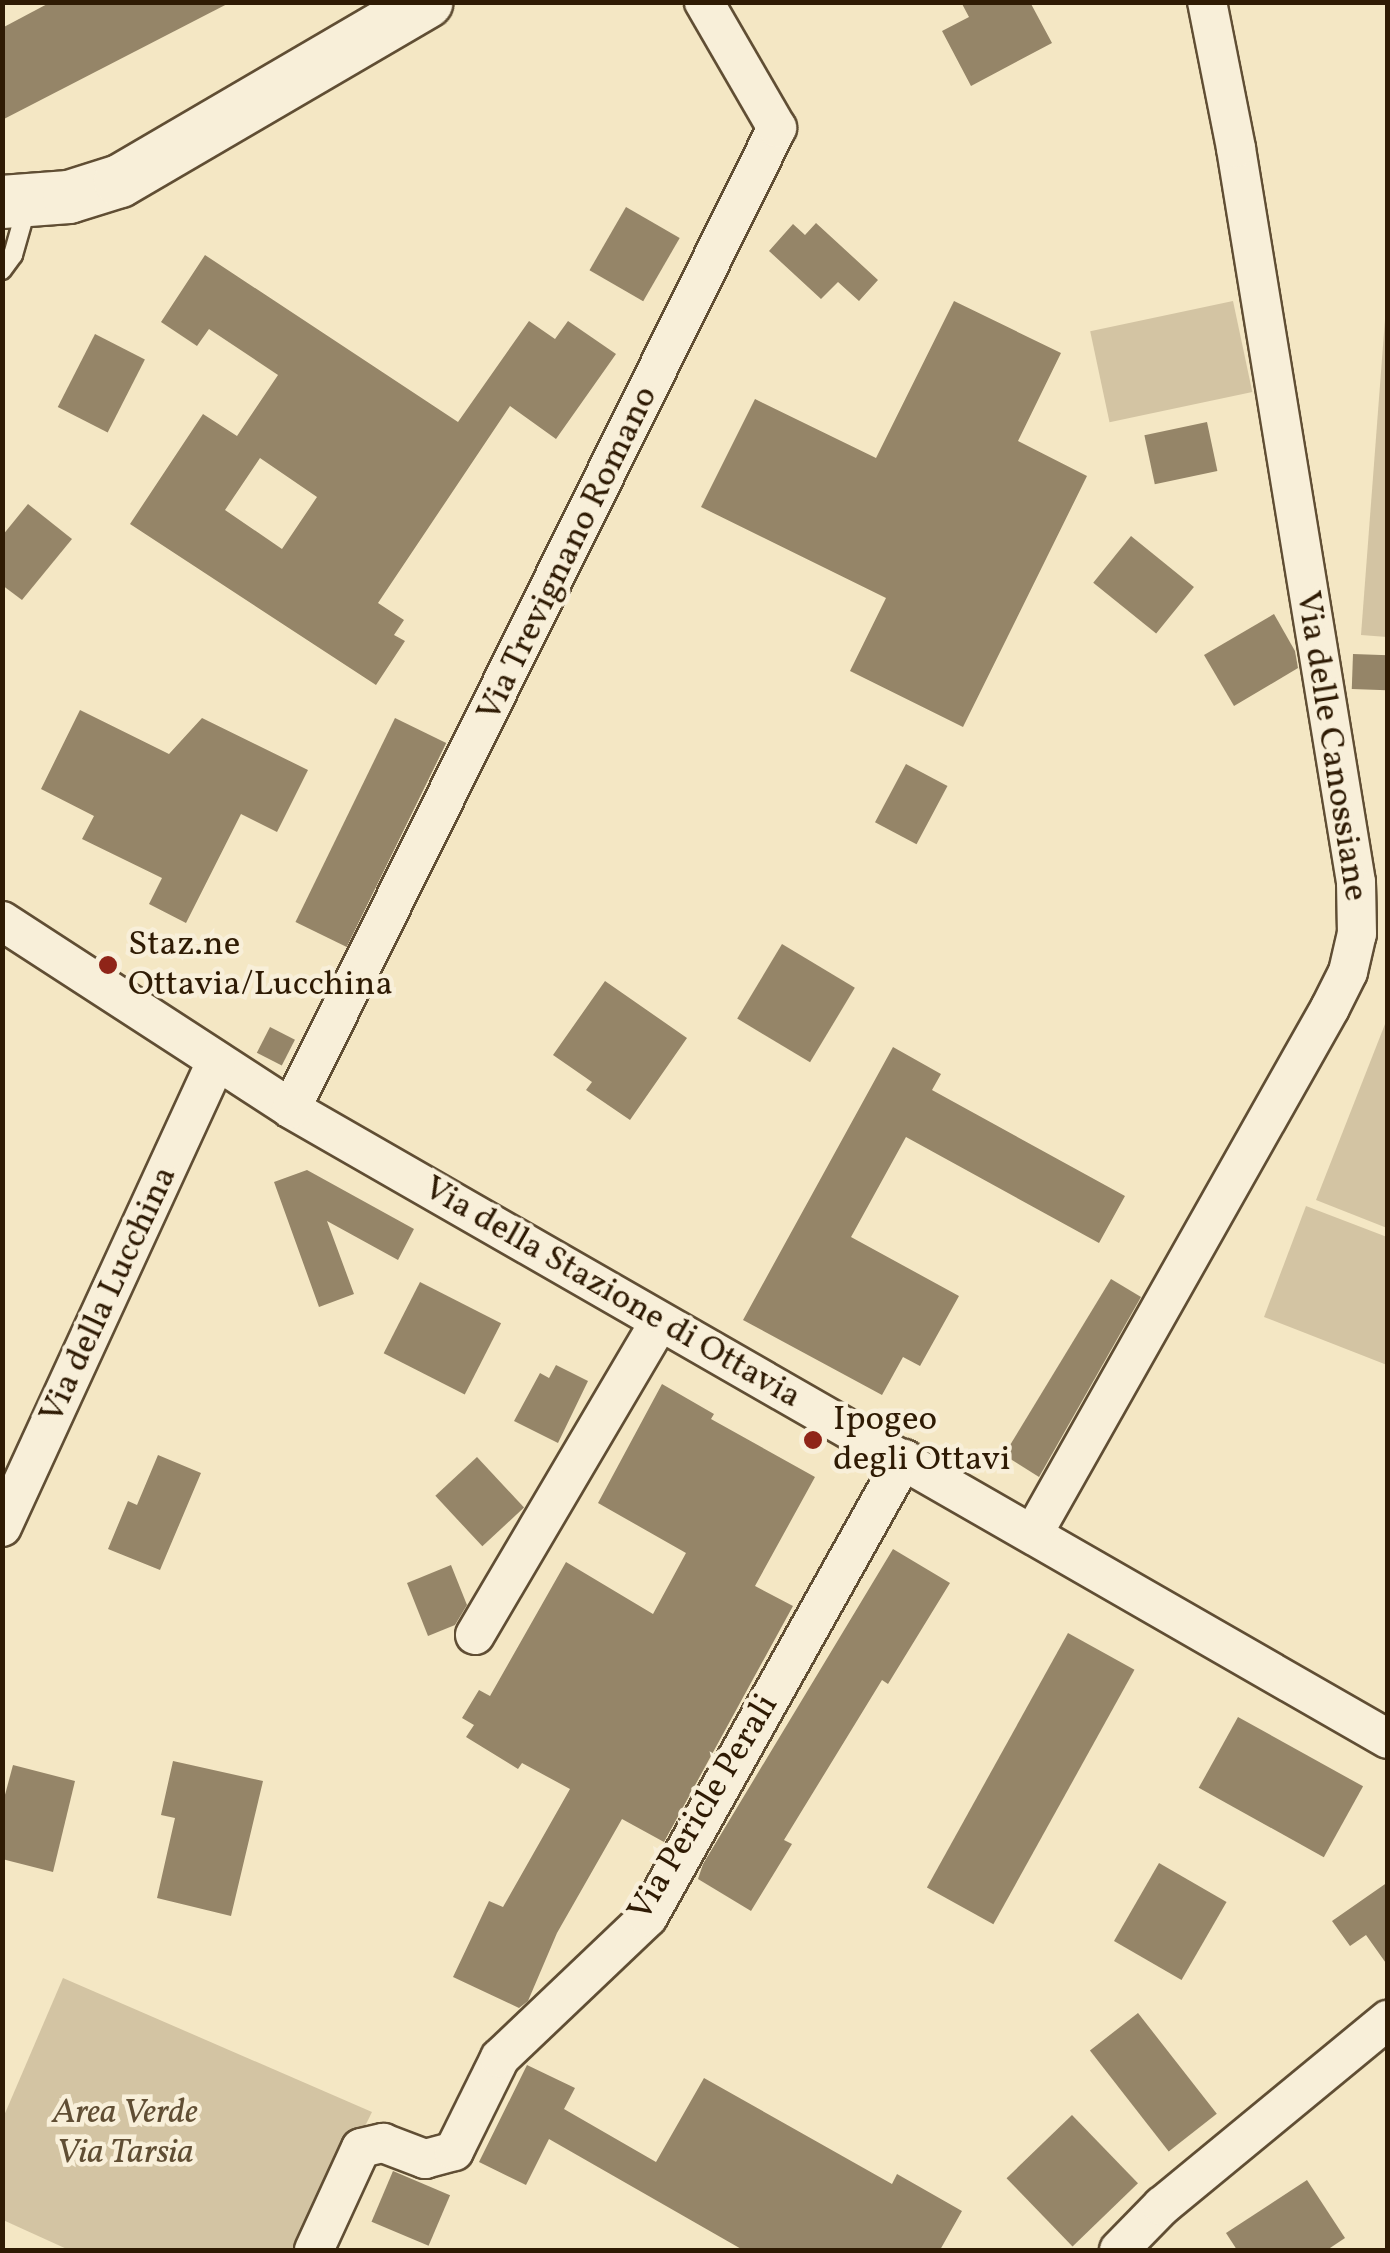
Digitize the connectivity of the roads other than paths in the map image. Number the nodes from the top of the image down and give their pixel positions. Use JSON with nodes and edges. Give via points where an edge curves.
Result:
{"nodes":[{"id":1,"x":426,"y":2,"type":"edge"},
{"id":2,"x":704,"y":2,"type":"edge"},
{"id":3,"x":1207,"y":2,"type":"edge"},
{"id":4,"x":15,"y":202,"type":"edge"},
{"id":5,"x":2,"y":270,"type":"edge"},
{"id":6,"x":2,"y":920,"type":"edge"},
{"id":7,"x":216,"y":1062,"type":"junction"},
{"id":8,"x":291,"y":1108,"type":"junction"},
{"id":9,"x":659,"y":1323,"type":"junction"},
{"id":10,"x":904,"y":1459,"type":"junction"},
{"id":11,"x":2,"y":1528,"type":"edge"},
{"id":12,"x":1033,"y":1534,"type":"junction"},
{"id":13,"x":475,"y":1634,"type":"dead end"},
{"id":14,"x":1388,"y":1739,"type":"edge"},
{"id":15,"x":1388,"y":2020,"type":"edge"},
{"id":16,"x":314,"y":2250,"type":"edge"},
{"id":17,"x":1118,"y":2250,"type":"edge"}],
"edges":[{"from":1,"to":4,"type":"street","via":[[133,175],[69,197]]},
{"from":2,"to":8,"type":"street","name":"Via Trevignano Romano","via":[[778,128]]},
{"from":3,"to":12,"type":"street","name":"Via delle Canossiane","via":[[1350,843],[1357,934],[1330,1008]]},
{"from":4,"to":5,"type":"lane","via":[[13,255]]},
{"from":6,"to":7,"type":"street","name":"Via della Stazione di Ottavia"},
{"from":7,"to":8,"type":"street","name":"Via della Stazione di Ottavia"},
{"from":7,"to":11,"type":"street","name":"Via della Lucchina"},
{"from":8,"to":9,"type":"street","name":"Via della Stazione di Ottavia"},
{"from":9,"to":10,"type":"street","name":"Via della Stazione di Ottavia"},
{"from":9,"to":13,"type":"street"},
{"from":10,"to":12,"type":"street","name":"Via della Stazione di Ottavia"},
{"from":10,"to":16,"type":"street","name":"Via Pericle Perali","via":[[648,1916],[500,2058],[454,2152],[426,2159],[380,2143],[361,2148]]},
{"from":12,"to":14,"type":"street","name":"Via della Stazione di Ottavia"},
{"from":15,"to":17,"type":"street"}]}
